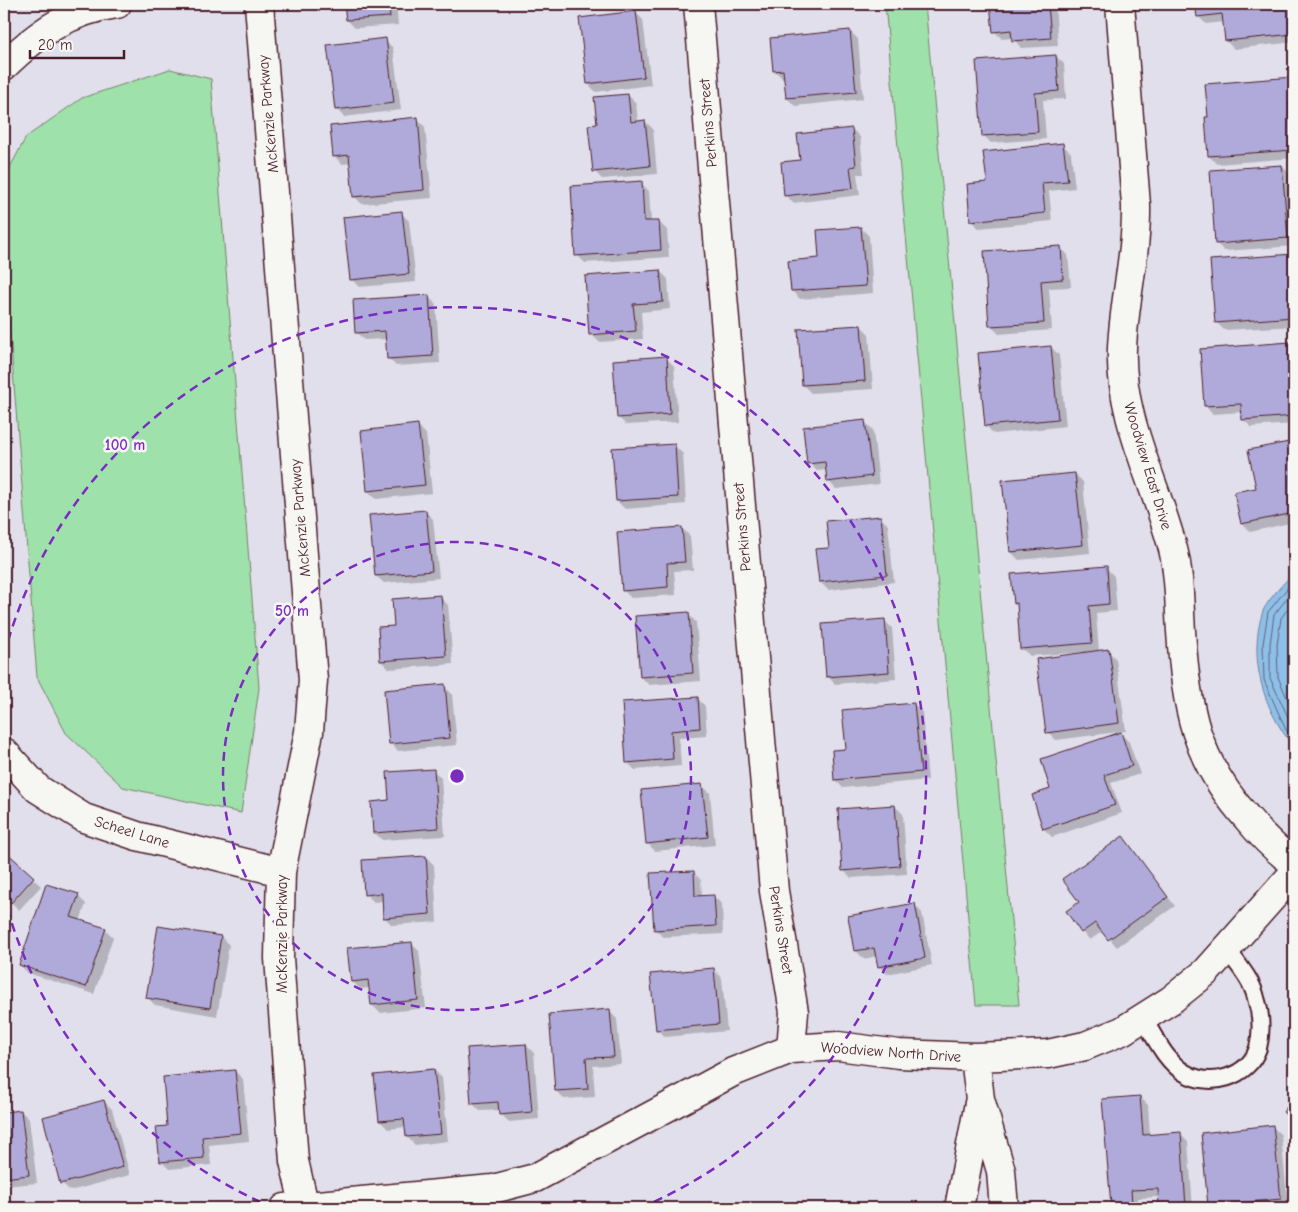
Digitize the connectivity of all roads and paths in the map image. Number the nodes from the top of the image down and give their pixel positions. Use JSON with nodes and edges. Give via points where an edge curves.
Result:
{"nodes":[{"id":1,"x":117,"y":4,"type":"edge"},
{"id":2,"x":259,"y":4,"type":"edge"},
{"id":3,"x":698,"y":4,"type":"edge"},
{"id":4,"x":1120,"y":4,"type":"edge"},
{"id":5,"x":4,"y":66,"type":"edge"},
{"id":6,"x":4,"y":752,"type":"edge"},
{"id":7,"x":1294,"y":863,"type":"edge"},
{"id":8,"x":281,"y":872,"type":"junction"},
{"id":9,"x":1294,"y":874,"type":"edge"},
{"id":10,"x":1227,"y":949,"type":"junction"},
{"id":11,"x":1143,"y":1018,"type":"junction"},
{"id":12,"x":791,"y":1049,"type":"junction"},
{"id":13,"x":975,"y":1057,"type":"junction"},
{"id":14,"x":980,"y":1099,"type":"junction"},
{"id":15,"x":298,"y":1207,"type":"edge"},
{"id":16,"x":959,"y":1208,"type":"edge"},
{"id":17,"x":1004,"y":1208,"type":"edge"}],
"edges":[{"from":1,"to":5,"type":"street","via":[[60,20]]},
{"from":2,"to":8,"type":"street","name":"McKenzie Parkway","via":[[313,680],[309,732]]},
{"from":3,"to":12,"type":"street","name":"Perkins Street","via":[[774,891],[794,1012]]},
{"from":4,"to":7,"type":"street","name":"Woodview East Drive","via":[[1137,235],[1122,348],[1125,387],[1134,427],[1173,549],[1179,581],[1187,695],[1196,734],[1226,795],[1272,847]]},
{"from":6,"to":8,"type":"street","name":"Scheel Lane","via":[[38,789],[84,818],[137,836]]},
{"from":8,"to":15,"type":"street","name":"McKenzie Parkway","via":[[279,958]]},
{"from":9,"to":10,"type":"street","name":"Woodview North Drive"},
{"from":10,"to":11,"type":"street","name":"Woodview North Drive","via":[[1206,972]]},
{"from":10,"to":11,"type":"lane","via":[[1251,983],[1259,1014],[1257,1049],[1250,1062],[1236,1075],[1220,1080],[1201,1080],[1184,1072],[1161,1047]]},
{"from":11,"to":13,"type":"street","name":"Woodview North Drive","via":[[1122,1031],[1085,1046],[1048,1054]]},
{"from":12,"to":13,"type":"street","name":"Woodview North Drive","via":[[838,1046],[899,1054]]},
{"from":12,"to":15,"type":"street","name":"Woodview North Drive","via":[[733,1072],[536,1178],[493,1189]]},
{"from":13,"to":14,"type":"street"},
{"from":14,"to":16,"type":"street"},
{"from":14,"to":17,"type":"street","via":[[1001,1171]]}]}
